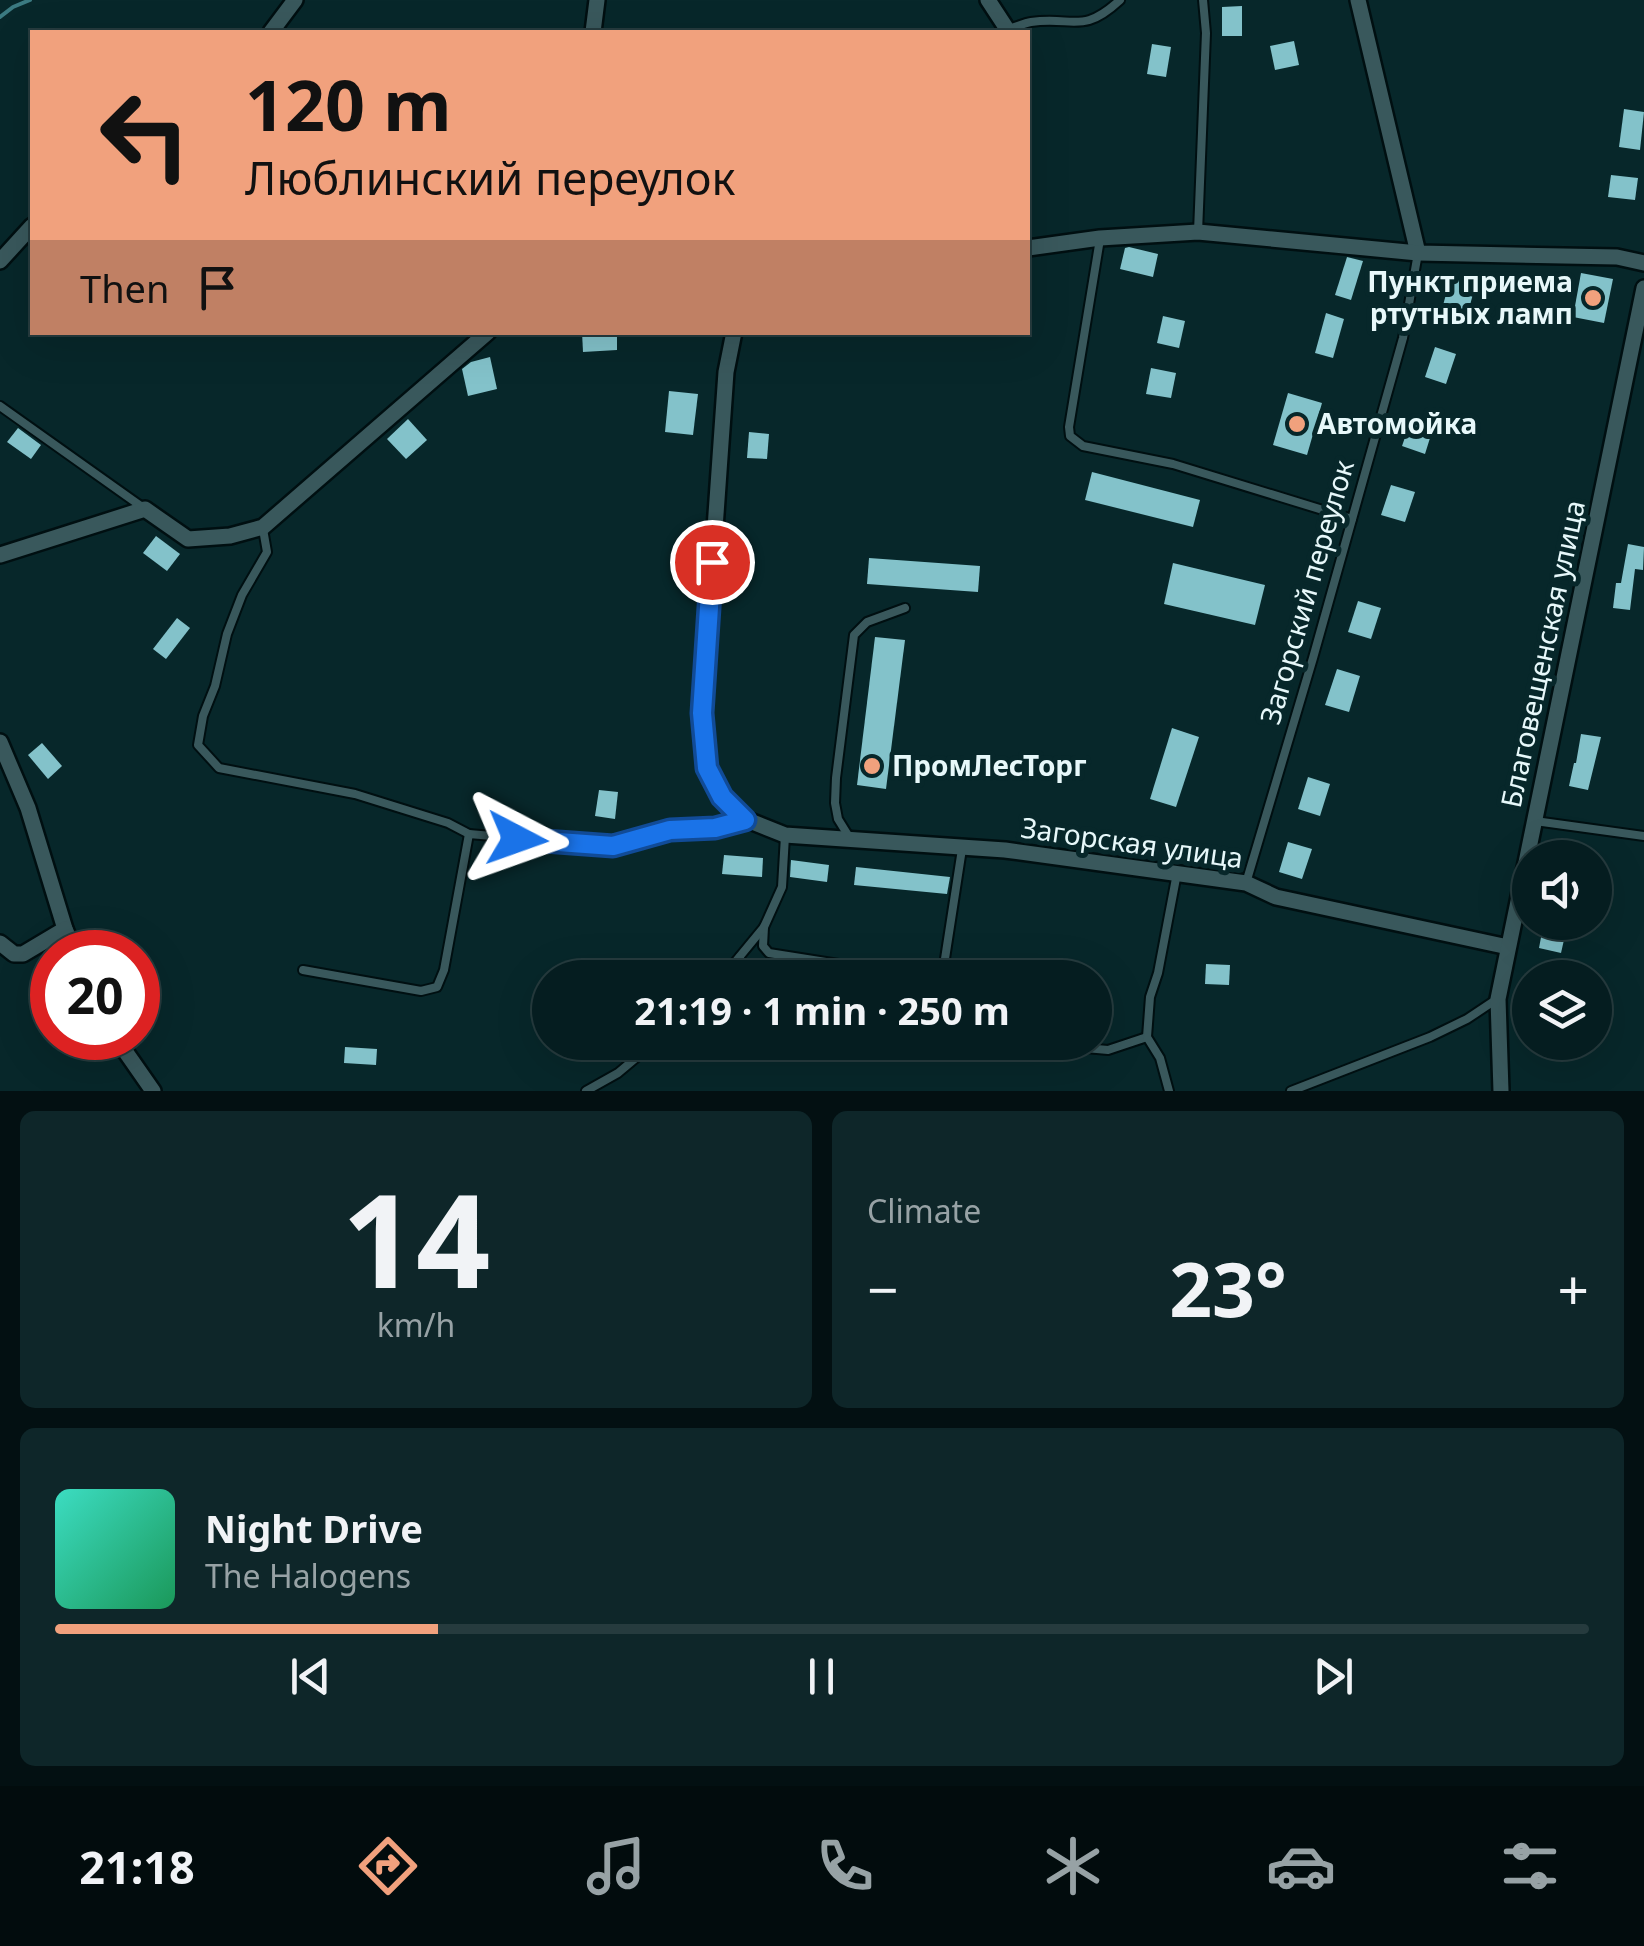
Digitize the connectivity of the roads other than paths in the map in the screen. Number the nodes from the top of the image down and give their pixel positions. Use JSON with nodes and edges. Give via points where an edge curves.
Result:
{"nodes":[{"id":1,"x":597,"y":0,"type":"edge"},
{"id":2,"x":988,"y":0,"type":"edge"},
{"id":3,"x":1120,"y":0,"type":"edge"},
{"id":4,"x":1203,"y":0,"type":"edge"},
{"id":5,"x":1358,"y":0,"type":"edge"},
{"id":6,"x":290,"y":7,"type":"edge"},
{"id":7,"x":280,"y":30,"type":"edge"},
{"id":8,"x":592,"y":30,"type":"edge"},
{"id":9,"x":1006,"y":30,"type":"edge"},
{"id":10,"x":1010,"y":30,"type":"edge"},
{"id":11,"x":30,"y":228,"type":"edge"},
{"id":12,"x":1198,"y":232,"type":"junction"},
{"id":13,"x":1100,"y":238,"type":"junction"},
{"id":14,"x":1030,"y":248,"type":"edge"},
{"id":15,"x":1418,"y":253,"type":"junction"},
{"id":16,"x":0,"y":260,"type":"edge"},
{"id":17,"x":1644,"y":263,"type":"edge"},
{"id":18,"x":1644,"y":288,"type":"edge"},
{"id":19,"x":485,"y":335,"type":"edge"},
{"id":20,"x":733,"y":335,"type":"edge"},
{"id":21,"x":0,"y":406,"type":"edge"},
{"id":22,"x":146,"y":509,"type":"junction"},
{"id":23,"x":1352,"y":519,"type":"junction"},
{"id":24,"x":263,"y":527,"type":"junction"},
{"id":25,"x":0,"y":555,"type":"edge"},
{"id":26,"x":905,"y":608,"type":"dead end"},
{"id":27,"x":0,"y":742,"type":"edge"},
{"id":28,"x":745,"y":820,"type":"junction"},
{"id":29,"x":1534,"y":820,"type":"junction"},
{"id":30,"x":468,"y":834,"type":"junction"},
{"id":31,"x":785,"y":835,"type":"junction"},
{"id":32,"x":1644,"y":836,"type":"edge"},
{"id":33,"x":851,"y":840,"type":"junction"},
{"id":34,"x":962,"y":847,"type":"junction"},
{"id":35,"x":1177,"y":874,"type":"junction"},
{"id":36,"x":1246,"y":883,"type":"junction"},
{"id":37,"x":764,"y":927,"type":"junction"},
{"id":38,"x":65,"y":929,"type":"joint"},
{"id":39,"x":0,"y":943,"type":"edge"},
{"id":40,"x":1508,"y":947,"type":"junction"},
{"id":41,"x":740,"y":956,"type":"junction"},
{"id":42,"x":737,"y":960,"type":"edge"},
{"id":43,"x":740,"y":960,"type":"edge"},
{"id":44,"x":813,"y":960,"type":"edge"},
{"id":45,"x":945,"y":960,"type":"edge"},
{"id":46,"x":304,"y":970,"type":"dead end"},
{"id":47,"x":1498,"y":999,"type":"junction"},
{"id":48,"x":1147,"y":1037,"type":"junction"},
{"id":49,"x":1112,"y":1049,"type":"edge"},
{"id":50,"x":131,"y":1060,"type":"edge"},
{"id":51,"x":634,"y":1060,"type":"edge"},
{"id":52,"x":153,"y":1091,"type":"edge"},
{"id":53,"x":586,"y":1091,"type":"edge"},
{"id":54,"x":1169,"y":1091,"type":"edge"},
{"id":55,"x":1292,"y":1091,"type":"edge"},
{"id":56,"x":1502,"y":1091,"type":"edge"}],
"edges":[{"from":1,"to":8,"type":"street"},
{"from":2,"to":9,"type":"street"},
{"from":3,"to":10,"type":"lane","via":[[1090,22],[1030,22]]},
{"from":4,"to":12,"type":"lane"},
{"from":5,"to":15,"type":"street"},
{"from":6,"to":7,"type":"street"},
{"from":11,"to":16,"type":"street"},
{"from":12,"to":13,"type":"street"},
{"from":12,"to":15,"type":"street"},
{"from":13,"to":14,"type":"street"},
{"from":13,"to":23,"type":"lane","via":[[1070,436],[1083,446],[1173,464]]},
{"from":15,"to":17,"type":"street"},
{"from":15,"to":23,"type":"lane","name":"Загорский переулок"},
{"from":18,"to":29,"type":"street","name":"Благовещенская улица"},
{"from":19,"to":24,"type":"street"},
{"from":20,"to":28,"type":"street","via":[[702,713],[707,768]]},
{"from":21,"to":22,"type":"lane"},
{"from":22,"to":24,"type":"street","via":[[188,539]]},
{"from":22,"to":25,"type":"street"},
{"from":23,"to":36,"type":"lane","name":"Загорский переулок"},
{"from":24,"to":30,"type":"lane","via":[[267,552],[227,634],[198,745],[219,768],[355,794]]},
{"from":26,"to":33,"type":"lane","via":[[867,622],[854,635],[836,778],[838,819]]},
{"from":27,"to":38,"type":"street"},
{"from":28,"to":30,"type":"lane","via":[[613,846]]},
{"from":28,"to":31,"type":"street","name":"Загорская улица"},
{"from":29,"to":32,"type":"lane"},
{"from":29,"to":40,"type":"street","name":"Благовещенская улица"},
{"from":30,"to":46,"type":"lane","via":[[437,987],[421,991]]},
{"from":31,"to":33,"type":"street","name":"Загорская улица"},
{"from":31,"to":37,"type":"lane","via":[[782,887]]},
{"from":33,"to":34,"type":"street","name":"Загорская улица"},
{"from":34,"to":35,"type":"street","name":"Загорская улица"},
{"from":34,"to":45,"type":"lane"},
{"from":35,"to":36,"type":"street","name":"Загорская улица"},
{"from":35,"to":48,"type":"lane"},
{"from":36,"to":40,"type":"street","name":"Загорская улица","via":[[1276,897]]},
{"from":37,"to":41,"type":"lane"},
{"from":37,"to":44,"type":"lane","via":[[769,953]]},
{"from":38,"to":39,"type":"street","via":[[22,954]]},
{"from":40,"to":47,"type":"street","name":"Благовещенская улица"},
{"from":41,"to":42,"type":"lane"},
{"from":41,"to":43,"type":"lane"},
{"from":47,"to":55,"type":"lane","via":[[1430,1036]]},
{"from":47,"to":56,"type":"street","name":"Благовещенская улица"},
{"from":48,"to":49,"type":"lane"},
{"from":48,"to":54,"type":"lane"},
{"from":50,"to":52,"type":"street"},
{"from":51,"to":53,"type":"lane"}]}
